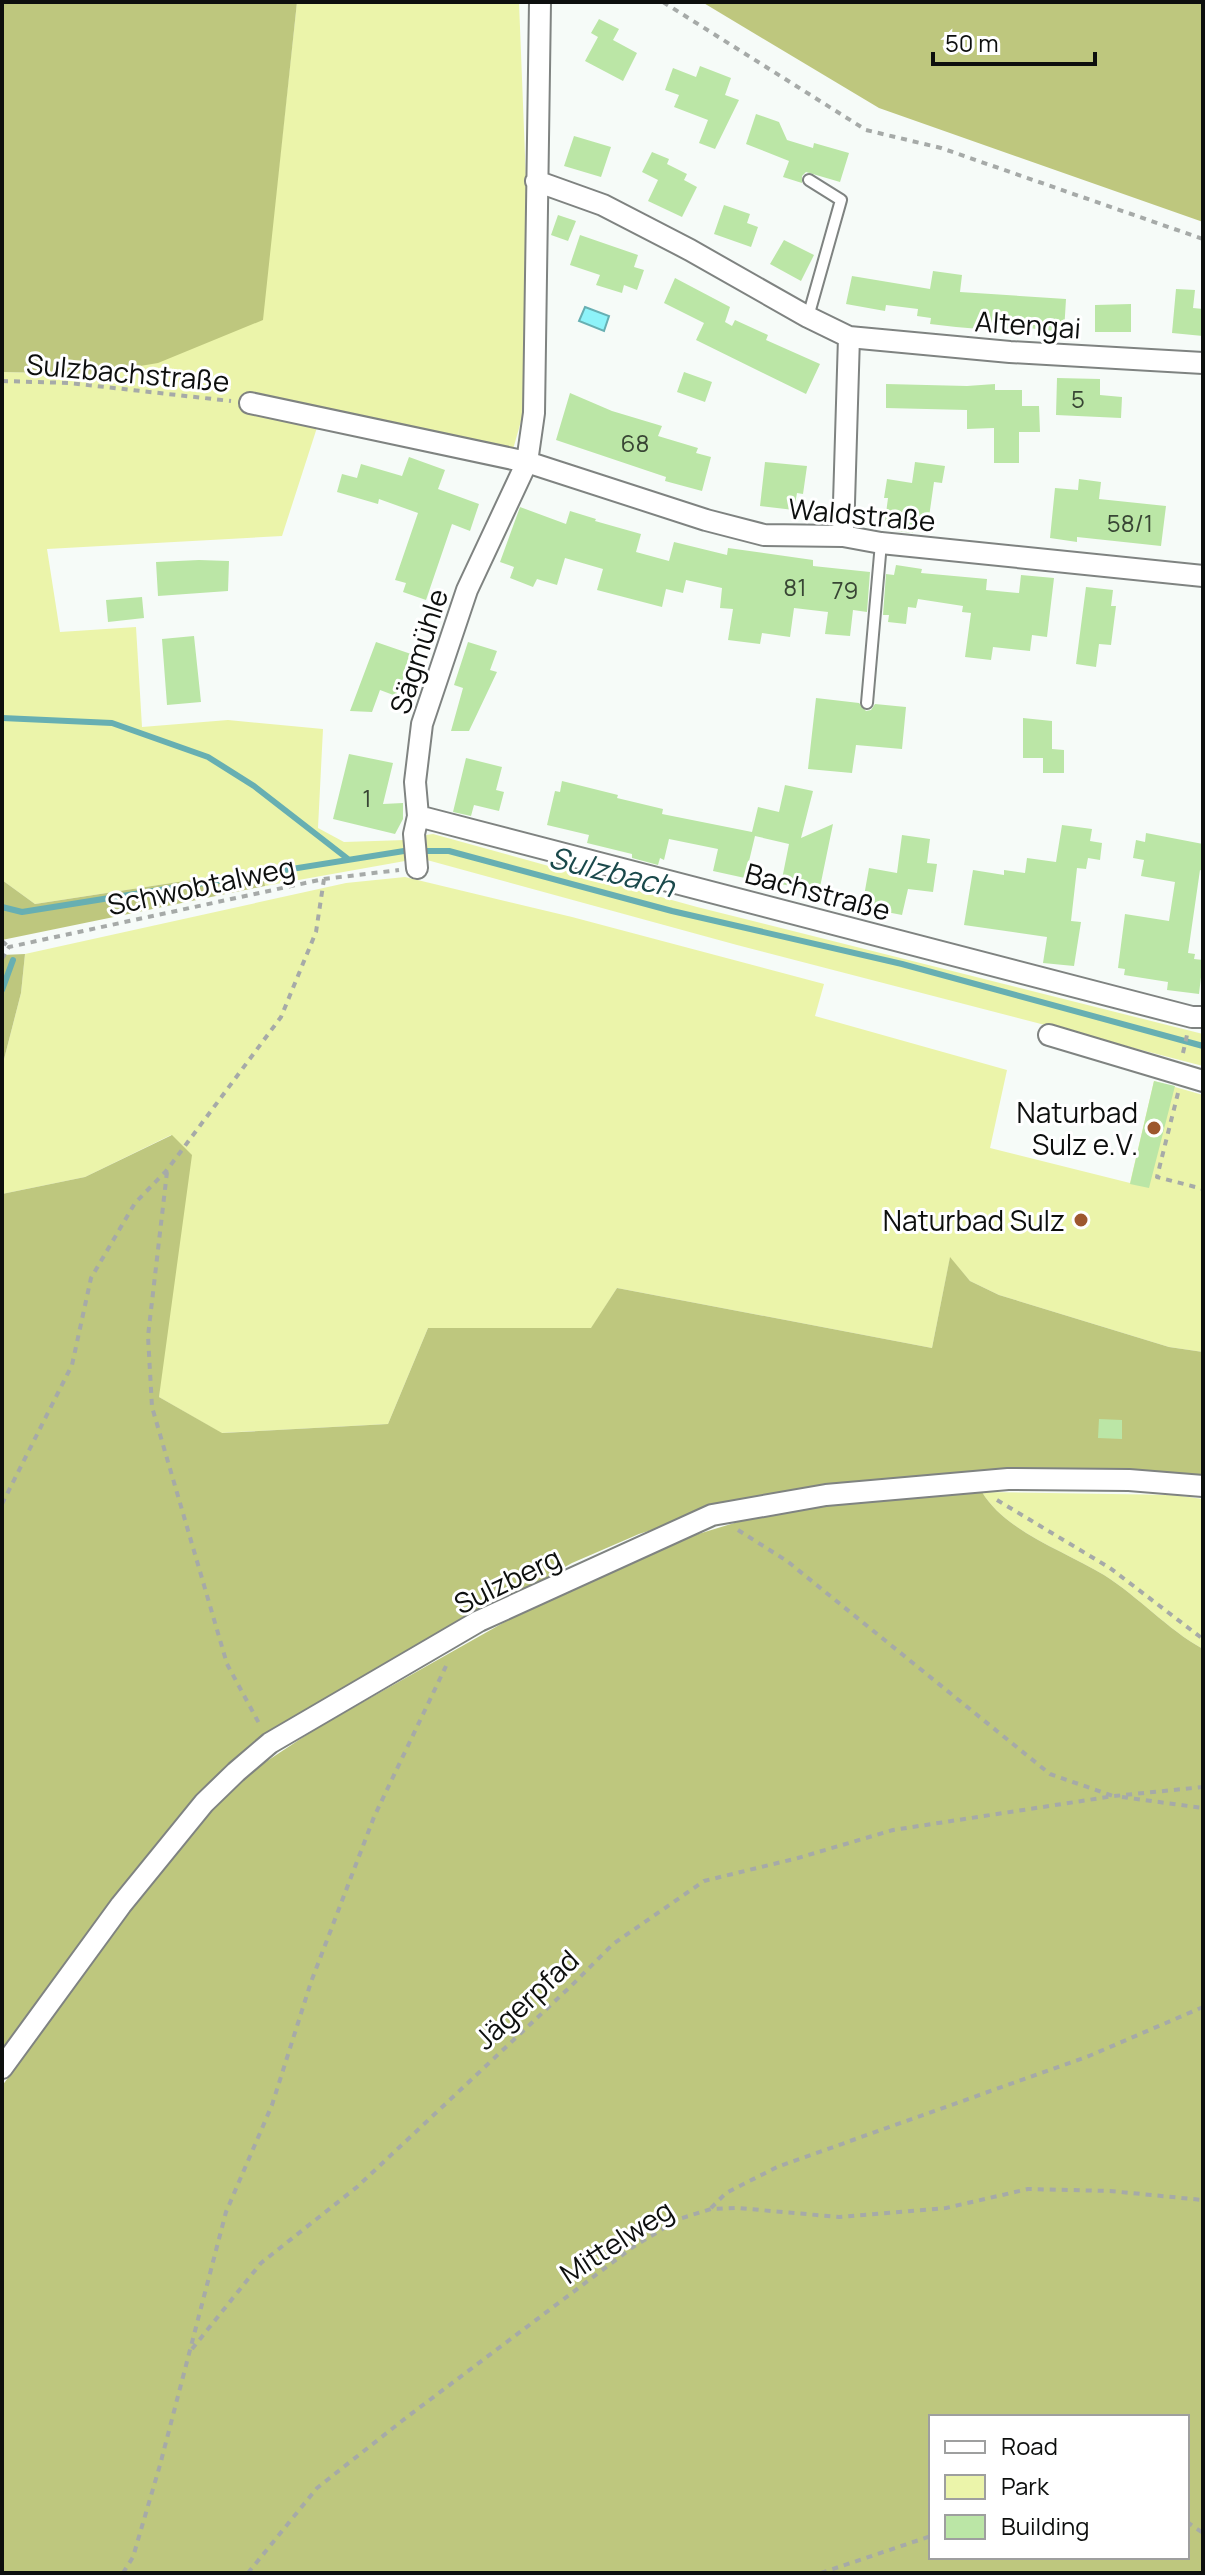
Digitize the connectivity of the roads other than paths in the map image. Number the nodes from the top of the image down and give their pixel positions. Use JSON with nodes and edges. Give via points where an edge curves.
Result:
{"nodes":[{"id":1,"x":540,"y":2,"type":"edge"},
{"id":2,"x":809,"y":180,"type":"dead end"},
{"id":3,"x":536,"y":181,"type":"junction"},
{"id":4,"x":808,"y":317,"type":"junction"},
{"id":5,"x":849,"y":337,"type":"junction"},
{"id":6,"x":1203,"y":363,"type":"edge"},
{"id":7,"x":250,"y":403,"type":"road end"},
{"id":8,"x":527,"y":462,"type":"junction"},
{"id":9,"x":843,"y":536,"type":"junction"},
{"id":10,"x":881,"y":543,"type":"junction"},
{"id":11,"x":1203,"y":576,"type":"edge"},
{"id":12,"x":867,"y":703,"type":"dead end"},
{"id":13,"x":416,"y":825,"type":"junction"},
{"id":14,"x":416,"y":862,"type":"road end"},
{"id":15,"x":1196,"y":1024,"type":"edge"},
{"id":16,"x":1049,"y":1035,"type":"dead end"},
{"id":17,"x":1203,"y":1081,"type":"edge"},
{"id":18,"x":1203,"y":1486,"type":"edge"},
{"id":19,"x":2,"y":2068,"type":"edge"}],
"edges":[{"from":1,"to":3,"type":"street"},
{"from":2,"to":4,"type":"lane","via":[[841,200]]},
{"from":3,"to":4,"type":"street","name":"Altengai","via":[[603,205]]},
{"from":3,"to":8,"type":"street","via":[[534,413]]},
{"from":4,"to":5,"type":"street","name":"Altengai"},
{"from":5,"to":6,"type":"street","name":"Altengai"},
{"from":5,"to":9,"type":"street"},
{"from":7,"to":8,"type":"street","name":"Waldstraße"},
{"from":8,"to":9,"type":"street","name":"Waldstraße","via":[[764,535]]},
{"from":8,"to":13,"type":"street","name":"Sägmühle","via":[[467,590],[422,724]]},
{"from":9,"to":10,"type":"street","name":"Waldstraße"},
{"from":10,"to":11,"type":"street","name":"Waldstraße"},
{"from":10,"to":12,"type":"lane"},
{"from":13,"to":14,"type":"street","name":"Sägmühle"},
{"from":13,"to":15,"type":"street","name":"Bachstraße","via":[[1162,1009]]},
{"from":16,"to":17,"type":"street"},
{"from":18,"to":19,"type":"street","name":"Sulzberg","via":[[1129,1480],[986,1481],[826,1495],[712,1515],[479,1621],[270,1743],[204,1803],[121,1905]]}]}
